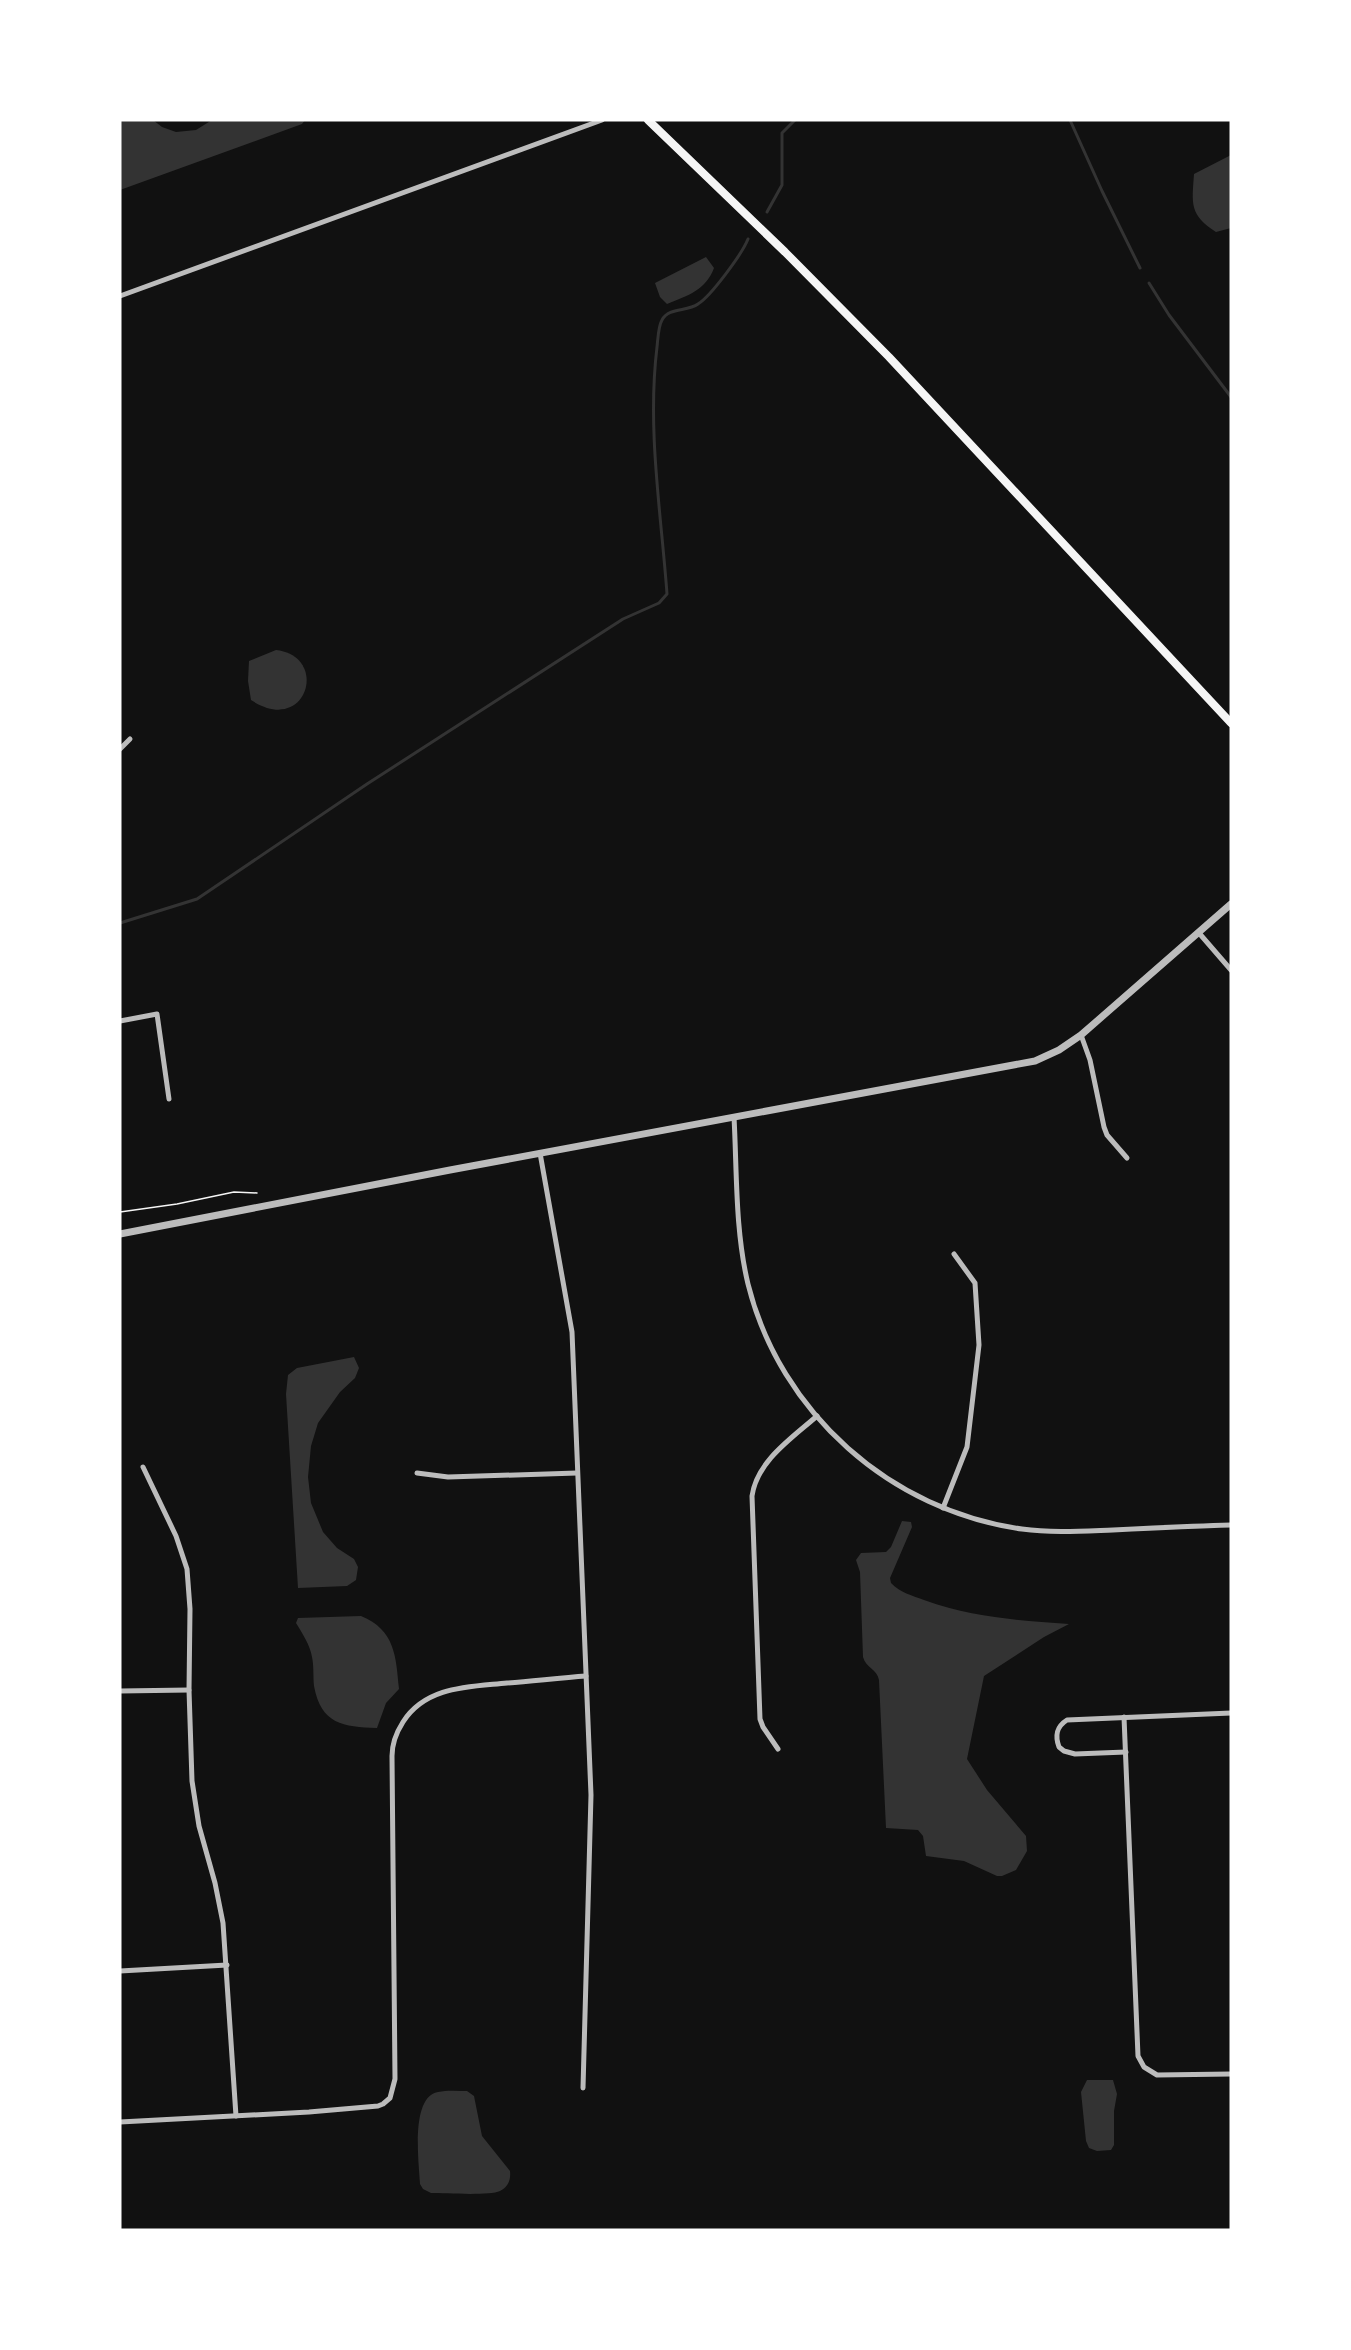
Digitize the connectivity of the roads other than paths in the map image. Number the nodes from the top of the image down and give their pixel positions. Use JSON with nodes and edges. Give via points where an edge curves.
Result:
{"nodes":[{"id":1,"x":602,"y":120,"type":"edge"},
{"id":2,"x":648,"y":120,"type":"edge"},
{"id":3,"x":120,"y":296,"type":"edge"},
{"id":4,"x":1231,"y":722,"type":"edge"},
{"id":5,"x":130,"y":740,"type":"dead end"},
{"id":6,"x":120,"y":749,"type":"edge"},
{"id":7,"x":1231,"y":904,"type":"edge"},
{"id":8,"x":1199,"y":933,"type":"junction"},
{"id":9,"x":1231,"y":970,"type":"edge"},
{"id":10,"x":120,"y":1022,"type":"edge"},
{"id":11,"x":1081,"y":1035,"type":"junction"},
{"id":12,"x":169,"y":1099,"type":"dead end"},
{"id":13,"x":734,"y":1117,"type":"junction"},
{"id":14,"x":540,"y":1153,"type":"junction"},
{"id":15,"x":1127,"y":1158,"type":"dead end"},
{"id":16,"x":120,"y":1234,"type":"edge"},
{"id":17,"x":954,"y":1254,"type":"dead end"},
{"id":18,"x":817,"y":1416,"type":"junction"},
{"id":19,"x":143,"y":1467,"type":"dead end"},
{"id":20,"x":417,"y":1473,"type":"dead end"},
{"id":21,"x":577,"y":1473,"type":"junction"},
{"id":22,"x":943,"y":1508,"type":"junction"},
{"id":23,"x":1231,"y":1525,"type":"edge"},
{"id":24,"x":586,"y":1676,"type":"junction"},
{"id":25,"x":189,"y":1690,"type":"junction"},
{"id":26,"x":120,"y":1691,"type":"edge"},
{"id":27,"x":1231,"y":1713,"type":"edge"},
{"id":28,"x":1124,"y":1717,"type":"junction"},
{"id":29,"x":778,"y":1749,"type":"dead end"},
{"id":30,"x":1126,"y":1752,"type":"junction"},
{"id":31,"x":227,"y":1965,"type":"junction"},
{"id":32,"x":120,"y":1971,"type":"edge"},
{"id":33,"x":1231,"y":2074,"type":"edge"},
{"id":34,"x":583,"y":2088,"type":"dead end"},
{"id":35,"x":236,"y":2116,"type":"junction"},
{"id":36,"x":120,"y":2122,"type":"edge"}],
"edges":[{"from":1,"to":3,"type":"street"},
{"from":2,"to":4,"type":"main road","via":[[889,357]]},
{"from":5,"to":6,"type":"street"},
{"from":7,"to":8,"type":"street"},
{"from":8,"to":9,"type":"street"},
{"from":8,"to":11,"type":"street"},
{"from":10,"to":12,"type":"street","via":[[157,1014]]},
{"from":11,"to":13,"type":"street","via":[[1035,1061]]},
{"from":11,"to":15,"type":"street","via":[[1104,1127]]},
{"from":13,"to":14,"type":"street"},
{"from":13,"to":18,"type":"street","via":[[740,1236],[752,1298],[780,1365]]},
{"from":14,"to":16,"type":"street"},
{"from":14,"to":21,"type":"street","via":[[571,1322]]},
{"from":17,"to":22,"type":"street","via":[[975,1283],[979,1345],[967,1447]]},
{"from":18,"to":22,"type":"street","via":[[883,1478]]},
{"from":18,"to":29,"type":"street","via":[[767,1462],[752,1496],[760,1719]]},
{"from":19,"to":25,"type":"street","via":[[187,1569]]},
{"from":20,"to":21,"type":"street","via":[[448,1478]]},
{"from":21,"to":24,"type":"street"},
{"from":22,"to":23,"type":"street","via":[[996,1524],[1048,1531]]},
{"from":24,"to":34,"type":"street","via":[[591,1802]]},
{"from":24,"to":35,"type":"street","via":[[451,1690],[420,1702],[407,1716],[395,1736],[392,1756],[395,2079],[390,2098],[372,2107]]},
{"from":25,"to":26,"type":"street"},
{"from":25,"to":31,"type":"street","via":[[194,1800],[220,1905]]},
{"from":27,"to":28,"type":"street"},
{"from":28,"to":30,"type":"street"},
{"from":28,"to":30,"type":"street","via":[[1067,1720],[1059,1726],[1056,1737],[1059,1747],[1070,1754]]},
{"from":30,"to":33,"type":"street","via":[[1137,2051],[1144,2067],[1157,2075]]},
{"from":31,"to":32,"type":"street"},
{"from":31,"to":35,"type":"street"},
{"from":35,"to":36,"type":"street"}]}
